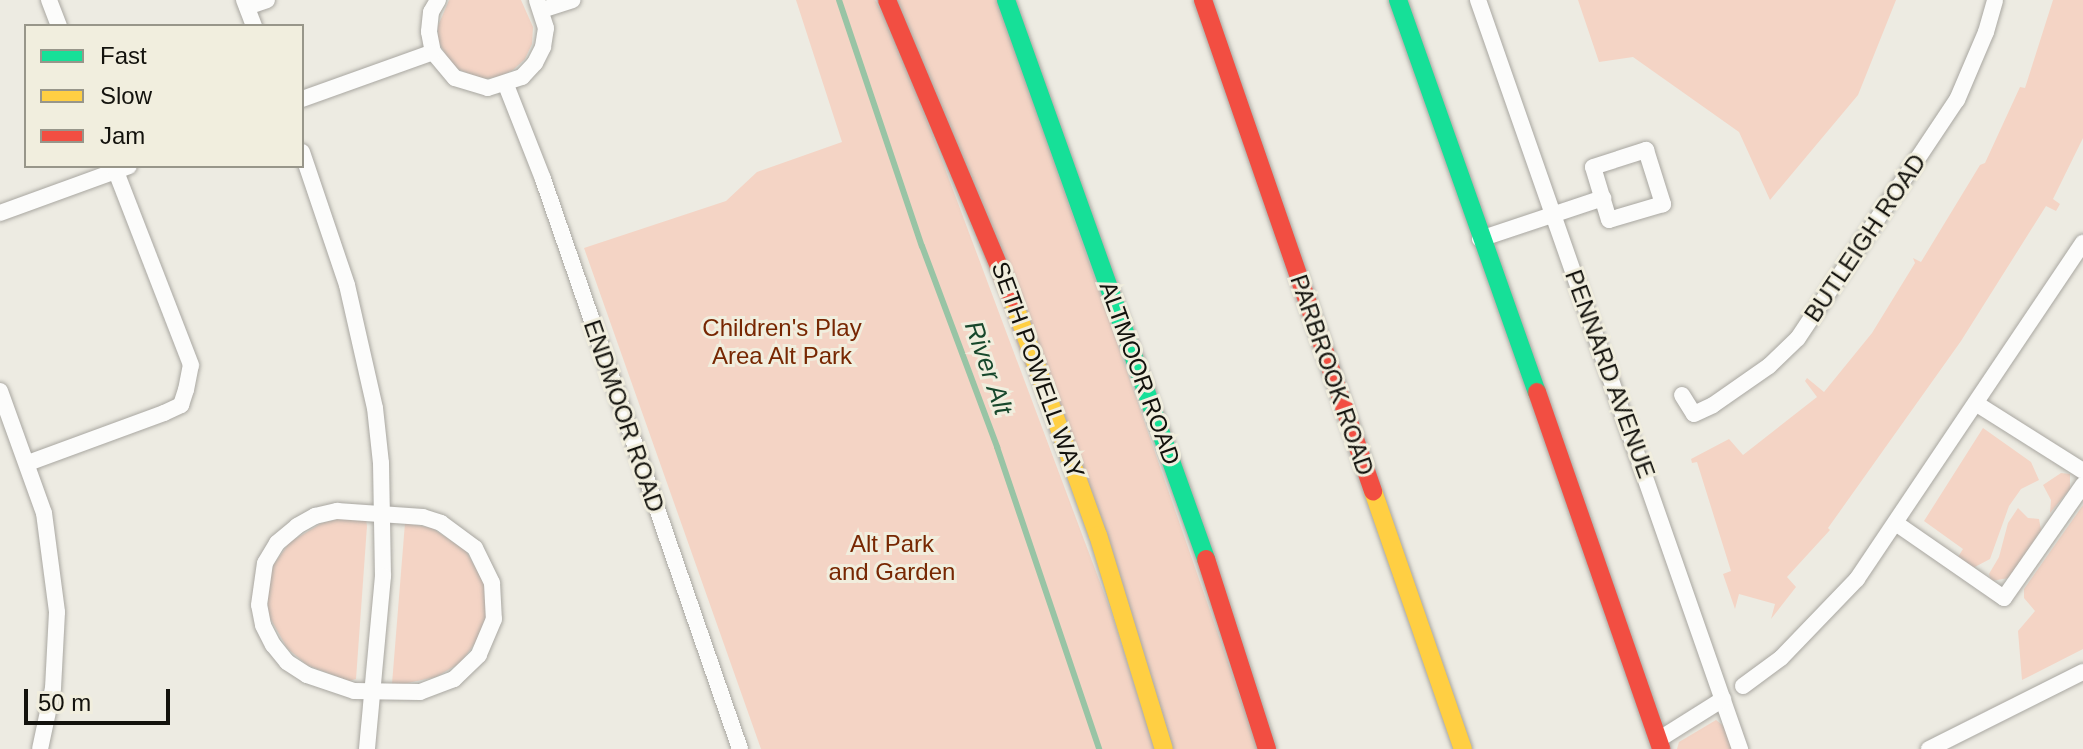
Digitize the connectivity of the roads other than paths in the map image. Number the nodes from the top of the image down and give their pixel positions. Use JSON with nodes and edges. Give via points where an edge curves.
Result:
{"nodes":[{"id":1,"x":49,"y":0,"type":"edge"},
{"id":2,"x":267,"y":0,"type":"edge"},
{"id":3,"x":438,"y":0,"type":"edge"},
{"id":4,"x":572,"y":0,"type":"edge"},
{"id":5,"x":887,"y":0,"type":"edge"},
{"id":6,"x":1006,"y":0,"type":"edge"},
{"id":7,"x":1203,"y":0,"type":"edge"},
{"id":8,"x":1398,"y":0,"type":"edge"},
{"id":9,"x":1478,"y":0,"type":"edge"},
{"id":10,"x":1995,"y":0,"type":"edge"},
{"id":11,"x":245,"y":4,"type":"edge"},
{"id":12,"x":540,"y":5,"type":"edge"},
{"id":13,"x":58,"y":24,"type":"edge"},
{"id":14,"x":253,"y":24,"type":"edge"},
{"id":15,"x":433,"y":52,"type":"junction"},
{"id":16,"x":506,"y":85,"type":"junction"},
{"id":17,"x":304,"y":98,"type":"edge"},
{"id":18,"x":304,"y":158,"type":"edge"},
{"id":19,"x":120,"y":168,"type":"edge"},
{"id":20,"x":1603,"y":198,"type":"junction"},
{"id":21,"x":0,"y":213,"type":"edge"},
{"id":22,"x":1553,"y":214,"type":"junction"},
{"id":23,"x":1480,"y":239,"type":"junction"},
{"id":24,"x":2083,"y":243,"type":"edge"},
{"id":25,"x":0,"y":391,"type":"edge"},
{"id":26,"x":1682,"y":395,"type":"dead end"},
{"id":27,"x":1977,"y":404,"type":"junction"},
{"id":28,"x":28,"y":463,"type":"junction"},
{"id":29,"x":2083,"y":471,"type":"edge"},
{"id":30,"x":2083,"y":485,"type":"edge"},
{"id":31,"x":384,"y":512,"type":"junction"},
{"id":32,"x":1897,"y":524,"type":"junction"},
{"id":33,"x":2083,"y":672,"type":"edge"},
{"id":34,"x":1743,"y":686,"type":"dead end"},
{"id":35,"x":373,"y":693,"type":"junction"},
{"id":36,"x":1723,"y":699,"type":"junction"},
{"id":37,"x":1659,"y":744,"type":"edge"},
{"id":38,"x":1953,"y":744,"type":"edge"},
{"id":39,"x":40,"y":749,"type":"edge"},
{"id":40,"x":367,"y":749,"type":"edge"},
{"id":41,"x":740,"y":749,"type":"edge"},
{"id":42,"x":1164,"y":749,"type":"edge"},
{"id":43,"x":1267,"y":749,"type":"edge"},
{"id":44,"x":1463,"y":749,"type":"edge"},
{"id":45,"x":1740,"y":749,"type":"edge"},
{"id":46,"x":1929,"y":749,"type":"edge"}],
"edges":[{"from":1,"to":13,"type":"street"},
{"from":2,"to":11,"type":"street"},
{"from":3,"to":15,"type":"street","via":[[429,32]]},
{"from":4,"to":12,"type":"street"},
{"from":5,"to":42,"type":"street","name":"SETH POWELL WAY","via":[[1037,364],[1098,535]]},
{"from":6,"to":43,"type":"street","name":"ALTMOOR ROAD","via":[[1195,524]]},
{"from":7,"to":44,"type":"street","name":"PARBROOK ROAD"},
{"from":8,"to":23,"type":"street"},
{"from":9,"to":22,"type":"street","name":"PENNARD AVENUE"},
{"from":10,"to":26,"type":"street","name":"BUTLEIGH ROAD","via":[[1957,100],[1798,338],[1769,366],[1713,405],[1694,414]]},
{"from":11,"to":14,"type":"street"},
{"from":12,"to":16,"type":"street","via":[[546,28],[539,55],[522,77]]},
{"from":15,"to":16,"type":"street","via":[[448,73],[471,86]]},
{"from":15,"to":17,"type":"street"},
{"from":16,"to":41,"type":"street","name":"ENDMOOR ROAD"},
{"from":18,"to":31,"type":"street","via":[[362,346],[375,408]]},
{"from":19,"to":21,"type":"street"},
{"from":19,"to":28,"type":"street","via":[[191,365],[186,390],[181,405],[164,413]]},
{"from":20,"to":20,"type":"street","via":[[1609,220],[1663,204],[1646,150],[1593,167]]},
{"from":20,"to":22,"type":"street"},
{"from":22,"to":23,"type":"street"},
{"from":22,"to":36,"type":"street","name":"PENNARD AVENUE"},
{"from":23,"to":37,"type":"street","via":[[1564,464]]},
{"from":24,"to":27,"type":"street"},
{"from":25,"to":28,"type":"street"},
{"from":27,"to":29,"type":"street"},
{"from":27,"to":32,"type":"street"},
{"from":28,"to":39,"type":"street","via":[[44,513],[57,612],[53,688]]},
{"from":30,"to":32,"type":"street","via":[[2004,598]]},
{"from":31,"to":35,"type":"street"},
{"from":31,"to":35,"type":"street","via":[[423,517],[459,534],[486,565],[496,601],[490,637],[454,679],[420,692]]},
{"from":31,"to":35,"type":"street","via":[[337,511],[297,526],[277,543],[260,584],[263,625],[287,662],[328,685]]},
{"from":32,"to":34,"type":"street","via":[[1815,625]]},
{"from":33,"to":38,"type":"street"},
{"from":35,"to":40,"type":"street"},
{"from":36,"to":37,"type":"street"},
{"from":36,"to":45,"type":"street","name":"PENNARD AVENUE"},
{"from":38,"to":46,"type":"street"}]}
